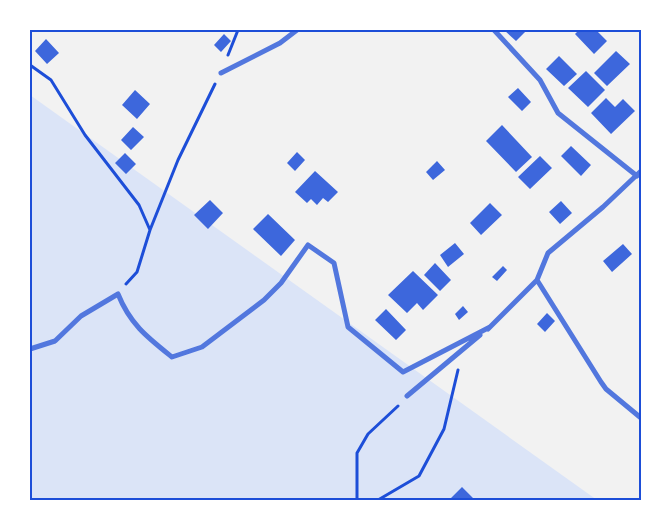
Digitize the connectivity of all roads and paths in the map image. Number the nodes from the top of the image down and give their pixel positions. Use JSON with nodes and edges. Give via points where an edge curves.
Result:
{"nodes":[{"id":1,"x":238,"y":30,"type":"edge"},
{"id":2,"x":297,"y":30,"type":"edge"},
{"id":3,"x":494,"y":30,"type":"edge"},
{"id":4,"x":30,"y":65,"type":"edge"},
{"id":5,"x":221,"y":73,"type":"junction"},
{"id":6,"x":639,"y":173,"type":"edge"},
{"id":7,"x":150,"y":230,"type":"junction"},
{"id":8,"x":537,"y":280,"type":"junction"},
{"id":9,"x":118,"y":294,"type":"junction"},
{"id":10,"x":490,"y":327,"type":"junction"},
{"id":11,"x":464,"y":348,"type":"junction"},
{"id":12,"x":30,"y":349,"type":"edge"},
{"id":13,"x":407,"y":396,"type":"joint"},
{"id":14,"x":641,"y":418,"type":"edge"},
{"id":15,"x":357,"y":500,"type":"edge"},
{"id":16,"x":378,"y":500,"type":"edge"}],
"edges":[{"from":1,"to":5,"type":"path"},
{"from":2,"to":5,"type":"street","via":[[280,43]]},
{"from":3,"to":6,"type":"street","via":[[540,80],[558,113]]},
{"from":4,"to":7,"type":"path","via":[[51,80],[85,135],[139,205]]},
{"from":5,"to":7,"type":"path","via":[[178,160]]},
{"from":6,"to":8,"type":"street","via":[[548,253]]},
{"from":7,"to":9,"type":"path","via":[[137,272]]},
{"from":8,"to":10,"type":"street"},
{"from":8,"to":14,"type":"street","via":[[606,389]]},
{"from":9,"to":10,"type":"street","via":[[124,309],[144,334],[172,357],[202,347],[264,300],[281,283],[308,245],[334,263],[348,327],[403,372]]},
{"from":9,"to":12,"type":"street","via":[[81,316],[55,341]]},
{"from":10,"to":11,"type":"street"},
{"from":11,"to":13,"type":"street"},
{"from":11,"to":16,"type":"path","via":[[444,430],[419,476]]},
{"from":13,"to":15,"type":"path","via":[[368,434],[358,453]]}]}
